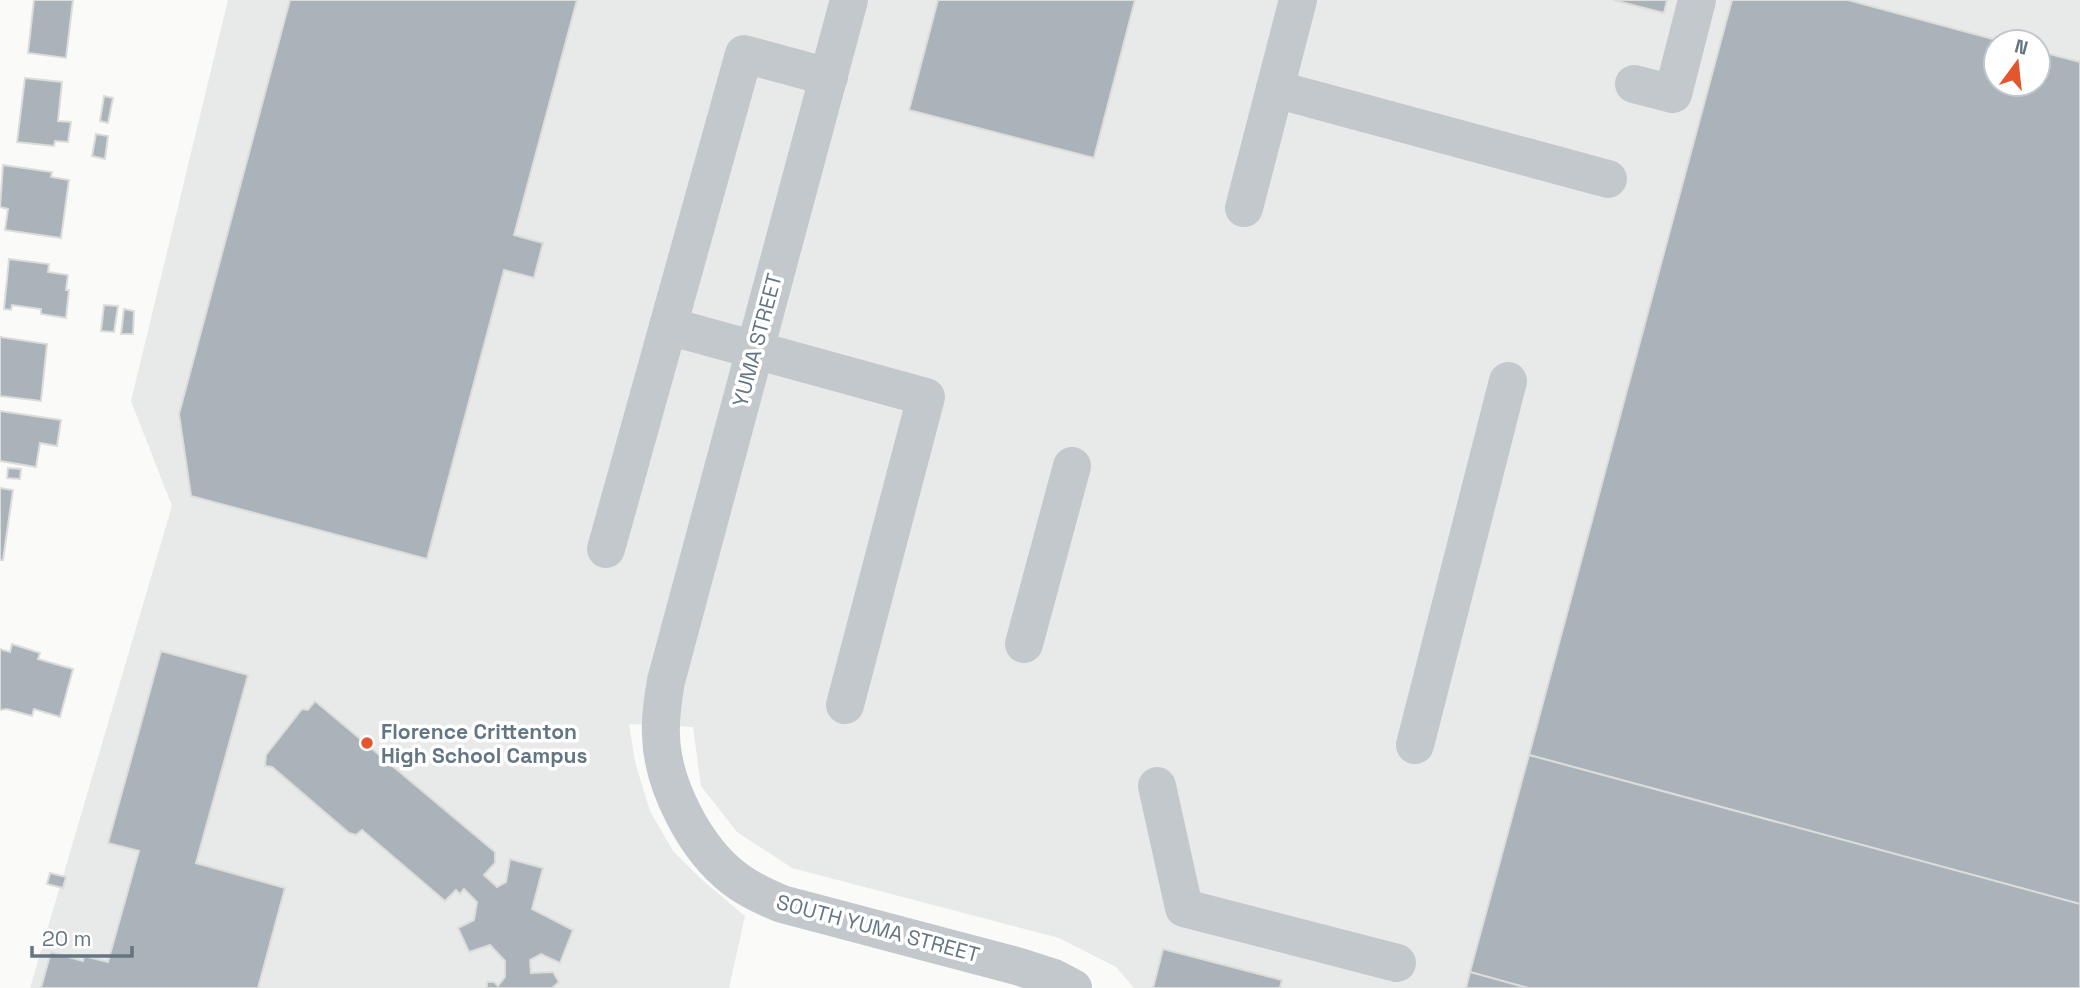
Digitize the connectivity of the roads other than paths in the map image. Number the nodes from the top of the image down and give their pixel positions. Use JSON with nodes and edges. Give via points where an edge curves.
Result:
{"nodes":[{"id":1,"x":849,"y":0,"type":"edge"},
{"id":2,"x":1298,"y":0,"type":"edge"},
{"id":3,"x":1697,"y":0,"type":"edge"},
{"id":4,"x":829,"y":76,"type":"junction"},
{"id":5,"x":1634,"y":84,"type":"dead end"},
{"id":6,"x":1275,"y":89,"type":"junction"},
{"id":7,"x":1608,"y":179,"type":"dead end"},
{"id":8,"x":1244,"y":208,"type":"dead end"},
{"id":9,"x":668,"y":326,"type":"junction"},
{"id":10,"x":754,"y":350,"type":"junction"},
{"id":11,"x":1508,"y":381,"type":"dead end"},
{"id":12,"x":1072,"y":466,"type":"dead end"},
{"id":13,"x":606,"y":550,"type":"dead end"},
{"id":14,"x":1024,"y":644,"type":"dead end"},
{"id":15,"x":666,"y":681,"type":"joint"},
{"id":16,"x":845,"y":705,"type":"dead end"},
{"id":17,"x":1415,"y":746,"type":"dead end"},
{"id":18,"x":1157,"y":786,"type":"dead end"},
{"id":19,"x":1397,"y":963,"type":"dead end"},
{"id":20,"x":1073,"y":988,"type":"edge"}],
"edges":[{"from":1,"to":4,"type":"street","name":"YUMA STREET"},
{"from":2,"to":6,"type":"street"},
{"from":3,"to":5,"type":"street","via":[[1673,94]]},
{"from":4,"to":9,"type":"street","via":[[744,54]]},
{"from":4,"to":10,"type":"street","name":"YUMA STREET"},
{"from":6,"to":7,"type":"street"},
{"from":6,"to":8,"type":"street"},
{"from":9,"to":10,"type":"street"},
{"from":9,"to":13,"type":"street"},
{"from":10,"to":15,"type":"street","name":"YUMA STREET"},
{"from":10,"to":16,"type":"street","via":[[926,397]]},
{"from":11,"to":17,"type":"street"},
{"from":12,"to":14,"type":"street"},
{"from":15,"to":20,"type":"street","name":"SOUTH YUMA STREET","via":[[661,737],[678,802],[696,836],[734,878],[782,904],[1020,967]]},
{"from":18,"to":19,"type":"street","via":[[1184,908]]}]}
